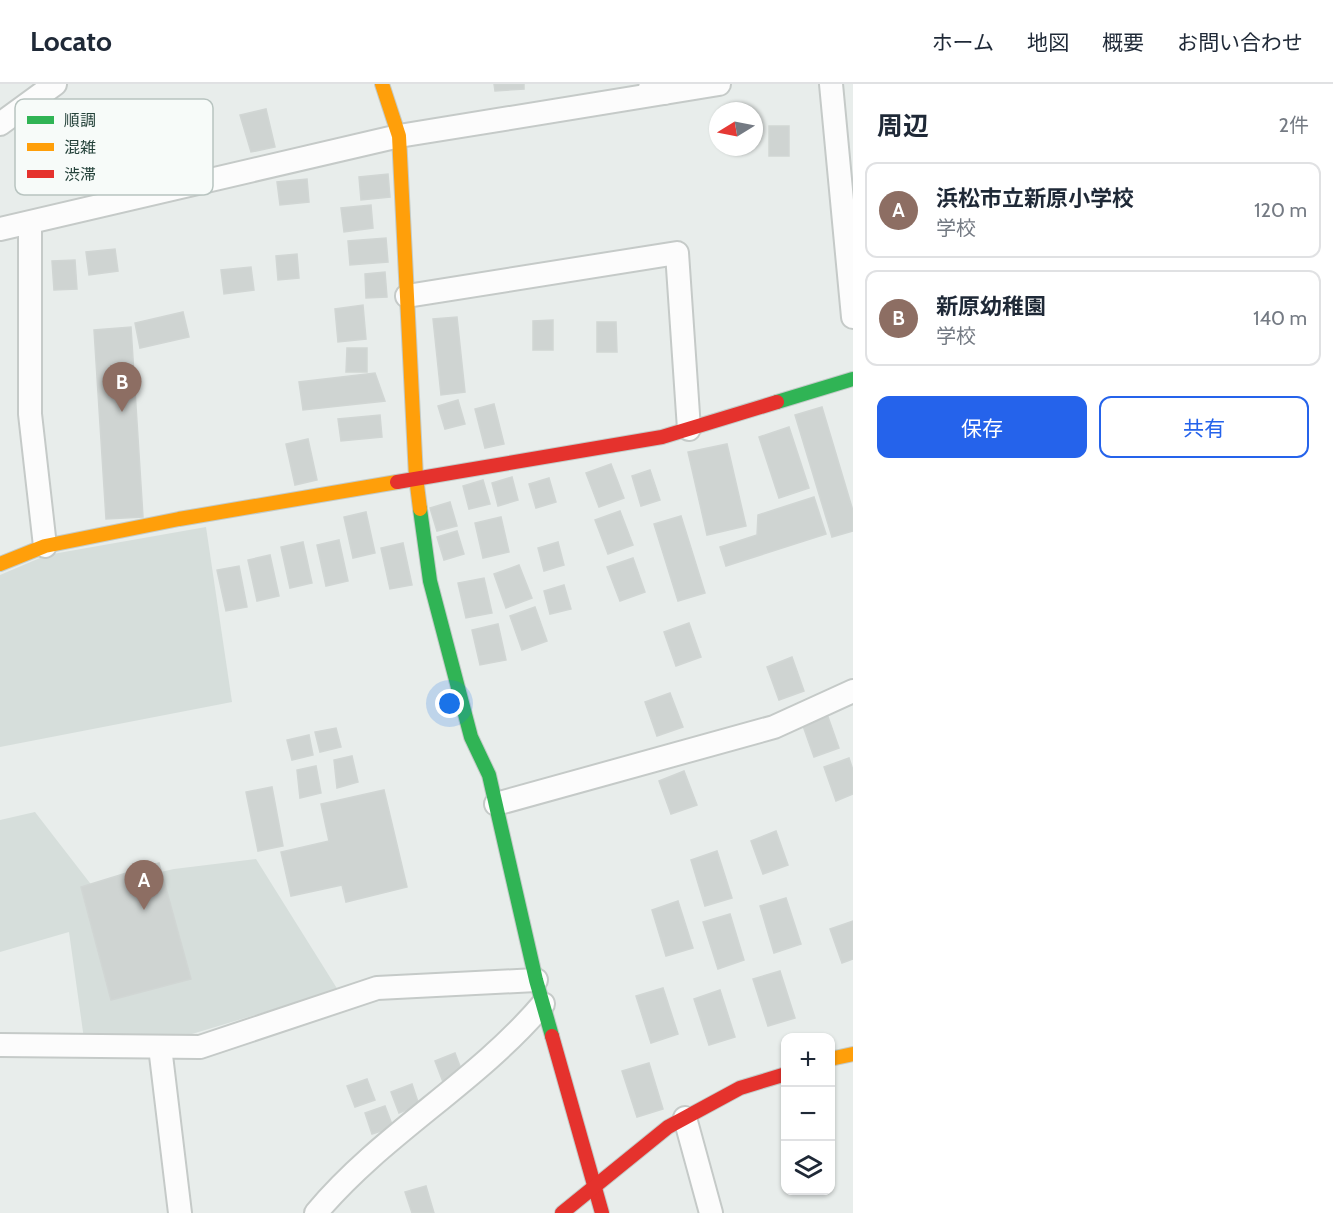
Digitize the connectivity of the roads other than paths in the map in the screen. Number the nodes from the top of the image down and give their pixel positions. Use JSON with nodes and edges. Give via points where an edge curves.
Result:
{"nodes":[{"id":1,"x":54,"y":84,"type":"edge"},
{"id":2,"x":382,"y":84,"type":"edge"},
{"id":3,"x":641,"y":84,"type":"edge"},
{"id":4,"x":719,"y":84,"type":"edge"},
{"id":5,"x":831,"y":84,"type":"edge"},
{"id":6,"x":664,"y":93,"type":"junction"},
{"id":7,"x":34,"y":99,"type":"edge"},
{"id":8,"x":15,"y":113,"type":"edge"},
{"id":9,"x":0,"y":124,"type":"edge"},
{"id":10,"x":399,"y":136,"type":"junction"},
{"id":11,"x":213,"y":180,"type":"edge"},
{"id":12,"x":149,"y":195,"type":"edge"},
{"id":13,"x":30,"y":223,"type":"junction"},
{"id":14,"x":0,"y":230,"type":"edge"},
{"id":15,"x":407,"y":296,"type":"junction"},
{"id":16,"x":853,"y":317,"type":"edge"},
{"id":17,"x":853,"y":379,"type":"edge"},
{"id":18,"x":689,"y":429,"type":"junction"},
{"id":19,"x":416,"y":477,"type":"junction"},
{"id":20,"x":45,"y":546,"type":"junction"},
{"id":21,"x":0,"y":564,"type":"edge"},
{"id":22,"x":853,"y":691,"type":"edge"},
{"id":23,"x":496,"y":804,"type":"junction"},
{"id":24,"x":536,"y":980,"type":"junction"},
{"id":25,"x":543,"y":1004,"type":"junction"},
{"id":26,"x":0,"y":1045,"type":"edge"},
{"id":27,"x":160,"y":1047,"type":"junction"},
{"id":28,"x":853,"y":1054,"type":"edge"},
{"id":29,"x":835,"y":1058,"type":"edge"},
{"id":30,"x":781,"y":1076,"type":"edge"},
{"id":31,"x":685,"y":1118,"type":"junction"},
{"id":32,"x":595,"y":1184,"type":"junction"},
{"id":33,"x":180,"y":1213,"type":"edge"},
{"id":34,"x":316,"y":1213,"type":"edge"},
{"id":35,"x":562,"y":1213,"type":"edge"},
{"id":36,"x":602,"y":1213,"type":"edge"},
{"id":37,"x":711,"y":1213,"type":"edge"}],
"edges":[{"from":1,"to":7,"type":"street"},
{"from":2,"to":10,"type":"street"},
{"from":3,"to":6,"type":"street"},
{"from":4,"to":6,"type":"street"},
{"from":5,"to":16,"type":"street"},
{"from":6,"to":10,"type":"street"},
{"from":8,"to":9,"type":"street"},
{"from":10,"to":11,"type":"street"},
{"from":10,"to":15,"type":"street"},
{"from":12,"to":13,"type":"street"},
{"from":13,"to":14,"type":"street"},
{"from":13,"to":20,"type":"street","via":[[30,414]]},
{"from":15,"to":18,"type":"street","via":[[677,253]]},
{"from":15,"to":19,"type":"street"},
{"from":17,"to":18,"type":"street"},
{"from":18,"to":19,"type":"street","via":[[662,437]]},
{"from":19,"to":20,"type":"street"},
{"from":19,"to":23,"type":"street","via":[[430,581],[471,737],[489,776]]},
{"from":20,"to":21,"type":"street"},
{"from":22,"to":23,"type":"street","via":[[774,727]]},
{"from":23,"to":24,"type":"street"},
{"from":24,"to":25,"type":"street"},
{"from":24,"to":27,"type":"street","via":[[376,988],[200,1047]]},
{"from":25,"to":32,"type":"street"},
{"from":25,"to":34,"type":"street","via":[[517,1034],[343,1181]]},
{"from":26,"to":27,"type":"street"},
{"from":27,"to":33,"type":"street"},
{"from":28,"to":29,"type":"street"},
{"from":30,"to":31,"type":"street","via":[[740,1088]]},
{"from":31,"to":32,"type":"street","via":[[668,1126]]},
{"from":31,"to":37,"type":"street"},
{"from":32,"to":35,"type":"street"},
{"from":32,"to":36,"type":"street"}]}
